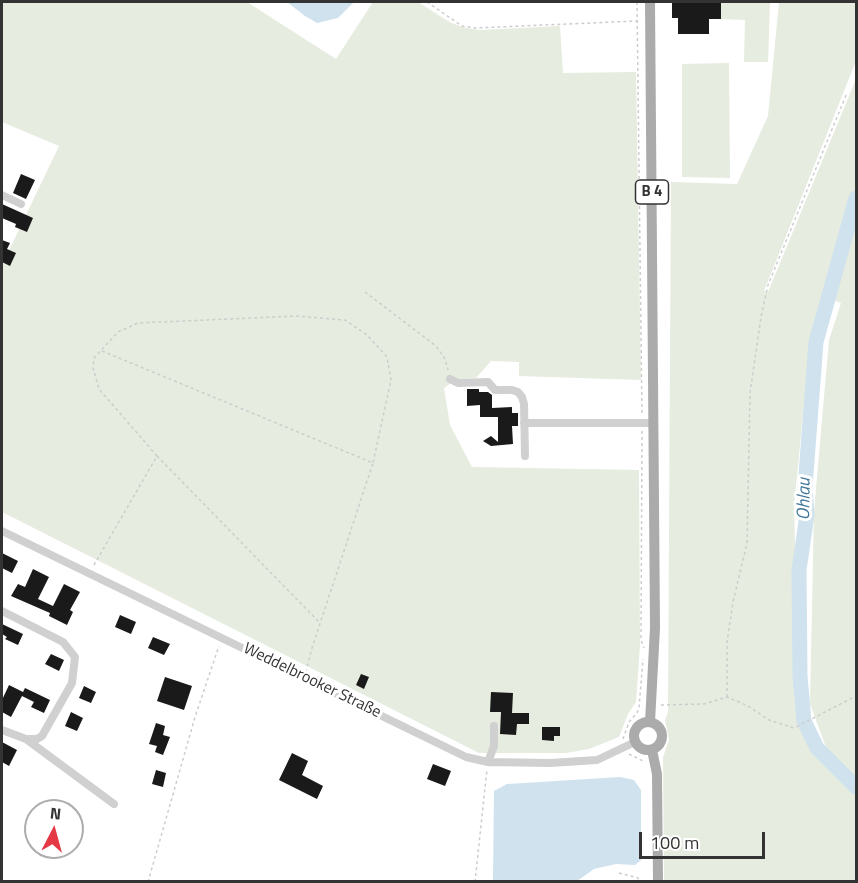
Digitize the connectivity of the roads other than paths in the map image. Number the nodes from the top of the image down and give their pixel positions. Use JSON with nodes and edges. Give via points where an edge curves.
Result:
{"nodes":[{"id":1,"x":650,"y":2,"type":"edge"},
{"id":2,"x":2,"y":195,"type":"edge"},
{"id":3,"x":21,"y":204,"type":"dead end"},
{"id":4,"x":450,"y":379,"type":"road end"},
{"id":5,"x":524,"y":423,"type":"junction"},
{"id":6,"x":654,"y":423,"type":"junction"},
{"id":7,"x":525,"y":456,"type":"dead end"},
{"id":8,"x":2,"y":531,"type":"edge"},
{"id":9,"x":2,"y":611,"type":"edge"},
{"id":10,"x":650,"y":722,"type":"junction"},
{"id":11,"x":494,"y":726,"type":"dead end"},
{"id":12,"x":2,"y":730,"type":"edge"},
{"id":13,"x":26,"y":739,"type":"junction"},
{"id":14,"x":635,"y":742,"type":"junction"},
{"id":15,"x":652,"y":750,"type":"junction"},
{"id":16,"x":488,"y":762,"type":"junction"},
{"id":17,"x":114,"y":804,"type":"dead end"},
{"id":18,"x":658,"y":882,"type":"edge"}],
"edges":[{"from":1,"to":6,"type":"main road","number":"B 4"},
{"from":2,"to":3,"type":"street"},
{"from":4,"to":5,"type":"street","via":[[458,383],[488,382],[495,390],[519,392],[524,404]]},
{"from":5,"to":6,"type":"street"},
{"from":5,"to":7,"type":"street"},
{"from":6,"to":10,"type":"main road","number":"B 4","via":[[655,628]]},
{"from":8,"to":16,"type":"street","name":"Weddelbrooker Straße","via":[[466,757]]},
{"from":9,"to":13,"type":"street","via":[[63,642],[75,657],[72,683],[42,736]]},
{"from":10,"to":14,"type":"main road","via":[[638,727]]},
{"from":10,"to":15,"type":"main road","via":[[658,725],[662,733],[659,745]]},
{"from":11,"to":16,"type":"street","via":[[494,746]]},
{"from":12,"to":13,"type":"street"},
{"from":13,"to":17,"type":"street"},
{"from":14,"to":15,"type":"main road"},
{"from":14,"to":16,"type":"street","name":"Weddelbrooker Straße","via":[[597,760]]},
{"from":15,"to":18,"type":"main road","via":[[657,774]]}]}
